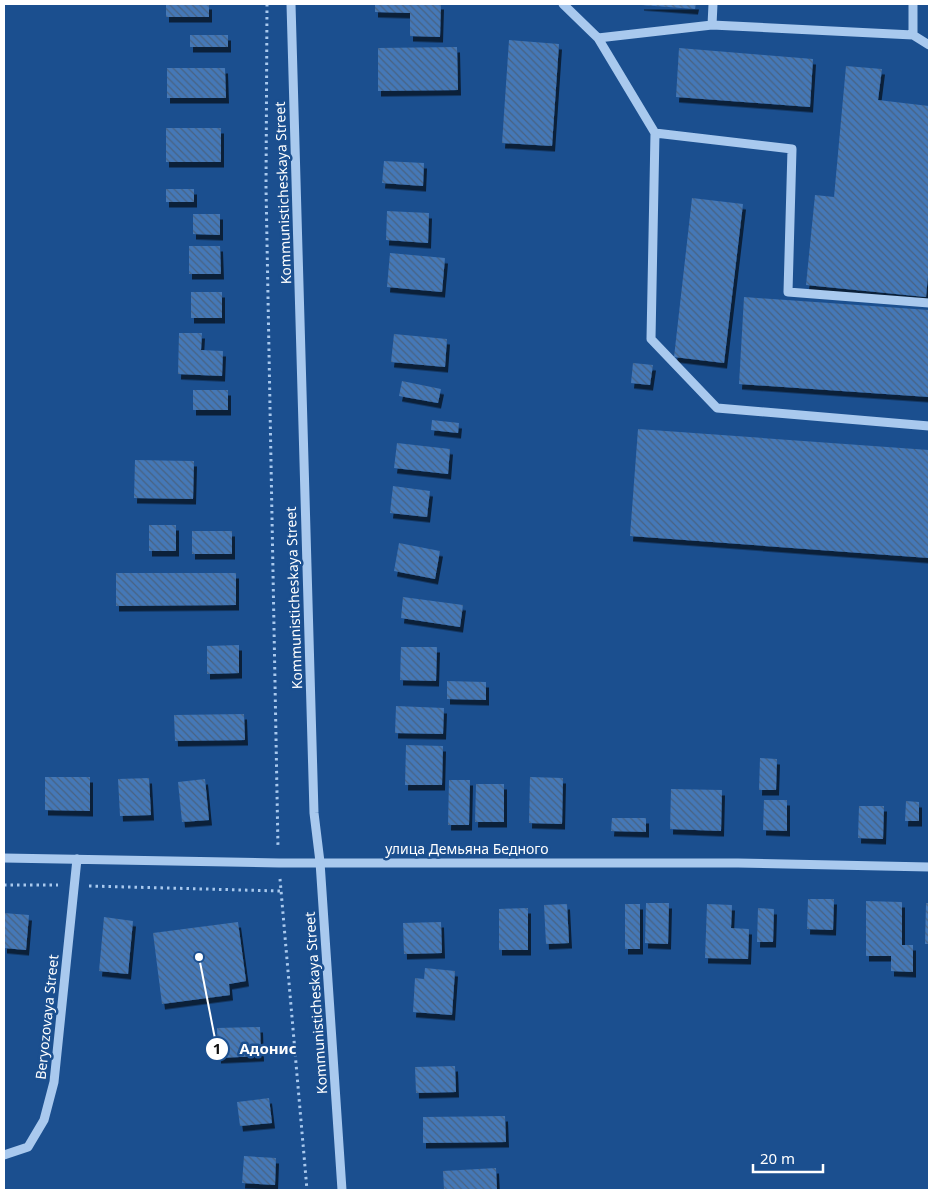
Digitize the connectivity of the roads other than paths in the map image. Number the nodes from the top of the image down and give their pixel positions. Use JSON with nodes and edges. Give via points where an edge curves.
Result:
{"nodes":[{"id":1,"x":291,"y":4,"type":"edge"},
{"id":2,"x":563,"y":4,"type":"edge"},
{"id":3,"x":713,"y":4,"type":"edge"},
{"id":4,"x":914,"y":4,"type":"edge"},
{"id":5,"x":712,"y":25,"type":"junction"},
{"id":6,"x":913,"y":35,"type":"junction"},
{"id":7,"x":598,"y":38,"type":"junction"},
{"id":8,"x":929,"y":45,"type":"edge"},
{"id":9,"x":655,"y":133,"type":"junction"},
{"id":10,"x":929,"y":304,"type":"edge"},
{"id":11,"x":929,"y":426,"type":"edge"},
{"id":12,"x":4,"y":858,"type":"edge"},
{"id":13,"x":77,"y":859,"type":"junction"},
{"id":14,"x":320,"y":862,"type":"junction"},
{"id":15,"x":929,"y":867,"type":"edge"},
{"id":16,"x":4,"y":1155,"type":"edge"},
{"id":17,"x":342,"y":1190,"type":"edge"}],
"edges":[{"from":1,"to":14,"type":"street","name":"Kommunisticheskaya Street","via":[[314,813]]},
{"from":2,"to":7,"type":"street"},
{"from":3,"to":5,"type":"street"},
{"from":4,"to":6,"type":"street"},
{"from":5,"to":6,"type":"street"},
{"from":5,"to":7,"type":"street"},
{"from":6,"to":8,"type":"street"},
{"from":7,"to":9,"type":"street"},
{"from":9,"to":10,"type":"street","via":[[792,149],[788,292]]},
{"from":9,"to":11,"type":"street","via":[[650,339],[717,408]]},
{"from":12,"to":13,"type":"street","name":"улица Демьяна Бедного"},
{"from":13,"to":14,"type":"street","name":"улица Демьяна Бедного"},
{"from":13,"to":16,"type":"street","name":"Beryozovaya Street","via":[[52,1091],[44,1120],[28,1147]]},
{"from":14,"to":15,"type":"street","name":"улица Демьяна Бедного"},
{"from":14,"to":17,"type":"street","name":"Kommunisticheskaya Street"}]}
